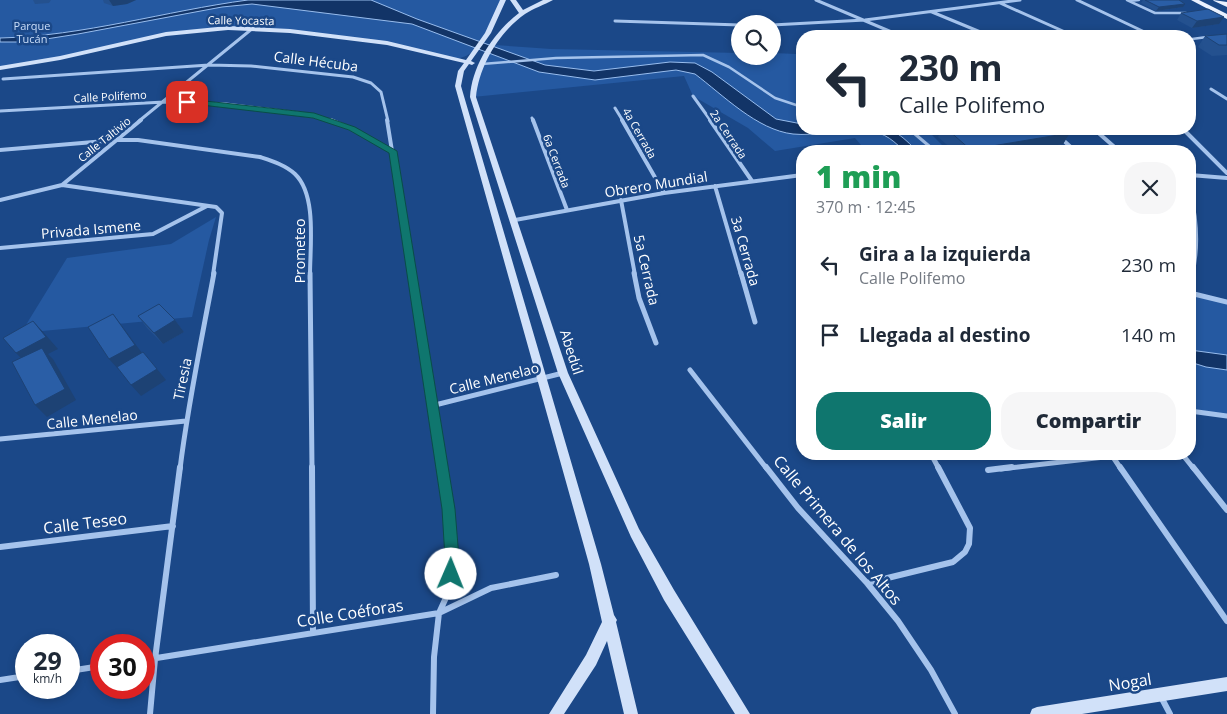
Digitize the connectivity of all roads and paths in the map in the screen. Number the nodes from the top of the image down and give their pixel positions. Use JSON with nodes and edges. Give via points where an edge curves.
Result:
{"nodes":[{"id":1,"x":503,"y":0,"type":"edge"},
{"id":2,"x":513,"y":0,"type":"edge"},
{"id":3,"x":550,"y":0,"type":"edge"},
{"id":4,"x":816,"y":0,"type":"edge"},
{"id":5,"x":1020,"y":0,"type":"edge"},
{"id":6,"x":1077,"y":0,"type":"edge"},
{"id":7,"x":1138,"y":0,"type":"edge"},
{"id":8,"x":1194,"y":0,"type":"edge"},
{"id":9,"x":1216,"y":0,"type":"edge"},
{"id":10,"x":1128,"y":1,"type":"edge"},
{"id":11,"x":1000,"y":3,"type":"junction"},
{"id":12,"x":1227,"y":5,"type":"edge"},
{"id":13,"x":1213,"y":10,"type":"junction"},
{"id":14,"x":932,"y":11,"type":"junction"},
{"id":15,"x":1203,"y":11,"type":"edge"},
{"id":16,"x":1193,"y":12,"type":"edge"},
{"id":17,"x":522,"y":14,"type":"junction"},
{"id":18,"x":1227,"y":17,"type":"edge"},
{"id":19,"x":861,"y":19,"type":"junction"},
{"id":20,"x":615,"y":21,"type":"dead end"},
{"id":21,"x":731,"y":25,"type":"edge"},
{"id":22,"x":781,"y":25,"type":"edge"},
{"id":23,"x":252,"y":28,"type":"junction"},
{"id":24,"x":888,"y":30,"type":"edge"},
{"id":25,"x":976,"y":30,"type":"edge"},
{"id":26,"x":1061,"y":30,"type":"edge"},
{"id":27,"x":1140,"y":30,"type":"edge"},
{"id":28,"x":1214,"y":36,"type":"edge"},
{"id":29,"x":1196,"y":38,"type":"edge"},
{"id":30,"x":467,"y":63,"type":"junction"},
{"id":31,"x":482,"y":64,"type":"junction"},
{"id":32,"x":209,"y":65,"type":"junction"},
{"id":33,"x":0,"y":68,"type":"edge"},
{"id":34,"x":3,"y":79,"type":"dead end"},
{"id":35,"x":1211,"y":89,"type":"dead end"},
{"id":36,"x":693,"y":96,"type":"dead end"},
{"id":37,"x":1227,"y":99,"type":"edge"},
{"id":38,"x":164,"y":102,"type":"junction"},
{"id":39,"x":796,"y":105,"type":"edge"},
{"id":40,"x":615,"y":108,"type":"dead end"},
{"id":41,"x":0,"y":111,"type":"edge"},
{"id":42,"x":532,"y":118,"type":"dead end"},
{"id":43,"x":916,"y":135,"type":"edge"},
{"id":44,"x":1058,"y":135,"type":"edge"},
{"id":45,"x":1101,"y":135,"type":"edge"},
{"id":46,"x":1189,"y":135,"type":"edge"},
{"id":47,"x":117,"y":140,"type":"junction"},
{"id":48,"x":928,"y":145,"type":"edge"},
{"id":49,"x":1068,"y":145,"type":"edge"},
{"id":50,"x":1112,"y":145,"type":"edge"},
{"id":51,"x":0,"y":150,"type":"edge"},
{"id":52,"x":393,"y":151,"type":"junction"},
{"id":53,"x":1227,"y":173,"type":"edge"},
{"id":54,"x":1196,"y":175,"type":"edge"},
{"id":55,"x":796,"y":176,"type":"edge"},
{"id":56,"x":1227,"y":178,"type":"edge"},
{"id":57,"x":752,"y":181,"type":"junction"},
{"id":58,"x":62,"y":184,"type":"junction"},
{"id":59,"x":716,"y":186,"type":"junction"},
{"id":60,"x":664,"y":193,"type":"junction"},
{"id":61,"x":0,"y":200,"type":"edge"},
{"id":62,"x":621,"y":200,"type":"junction"},
{"id":63,"x":207,"y":206,"type":"junction"},
{"id":64,"x":567,"y":210,"type":"junction"},
{"id":65,"x":1196,"y":214,"type":"edge"},
{"id":66,"x":515,"y":220,"type":"junction"},
{"id":67,"x":0,"y":248,"type":"edge"},
{"id":68,"x":1196,"y":251,"type":"edge"},
{"id":69,"x":1196,"y":294,"type":"edge"},
{"id":70,"x":1227,"y":302,"type":"edge"},
{"id":71,"x":755,"y":322,"type":"dead end"},
{"id":72,"x":656,"y":344,"type":"dead end"},
{"id":73,"x":690,"y":370,"type":"dead end"},
{"id":74,"x":563,"y":373,"type":"junction"},
{"id":75,"x":542,"y":378,"type":"junction"},
{"id":76,"x":431,"y":406,"type":"junction"},
{"id":77,"x":1196,"y":412,"type":"edge"},
{"id":78,"x":1227,"y":416,"type":"edge"},
{"id":79,"x":186,"y":421,"type":"junction"},
{"id":80,"x":0,"y":439,"type":"edge"},
{"id":81,"x":934,"y":460,"type":"edge"},
{"id":82,"x":1071,"y":460,"type":"edge"},
{"id":83,"x":1115,"y":460,"type":"edge"},
{"id":84,"x":1187,"y":460,"type":"edge"},
{"id":85,"x":988,"y":470,"type":"dead end"},
{"id":86,"x":1227,"y":510,"type":"edge"},
{"id":87,"x":172,"y":526,"type":"junction"},
{"id":88,"x":0,"y":548,"type":"edge"},
{"id":89,"x":556,"y":575,"type":"dead end"},
{"id":90,"x":867,"y":583,"type":"junction"},
{"id":91,"x":439,"y":613,"type":"junction"},
{"id":92,"x":610,"y":620,"type":"junction"},
{"id":93,"x":1227,"y":621,"type":"edge"},
{"id":94,"x":313,"y":633,"type":"junction"},
{"id":95,"x":155,"y":658,"type":"joint"},
{"id":96,"x":15,"y":678,"type":"edge"},
{"id":97,"x":0,"y":680,"type":"edge"},
{"id":98,"x":1227,"y":684,"type":"edge"},
{"id":99,"x":1160,"y":695,"type":"junction"},
{"id":100,"x":151,"y":699,"type":"edge"},
{"id":101,"x":150,"y":714,"type":"edge"},
{"id":102,"x":433,"y":714,"type":"edge"},
{"id":103,"x":556,"y":714,"type":"edge"},
{"id":104,"x":631,"y":714,"type":"edge"},
{"id":105,"x":743,"y":714,"type":"edge"},
{"id":106,"x":956,"y":714,"type":"edge"},
{"id":107,"x":1037,"y":714,"type":"edge"},
{"id":108,"x":1170,"y":714,"type":"edge"}],
"edges":[{"from":1,"to":30,"type":"street","via":[[488,33]]},
{"from":2,"to":17,"type":"street"},
{"from":3,"to":17,"type":"street","name":"Abedúl"},
{"from":4,"to":19,"type":"street"},
{"from":5,"to":11,"type":"street"},
{"from":6,"to":27,"type":"street"},
{"from":7,"to":10,"type":"lane"},
{"from":8,"to":13,"type":"main road"},
{"from":9,"to":12,"type":"main road"},
{"from":10,"to":16,"type":"lane","via":[[1158,14]]},
{"from":11,"to":14,"type":"street"},
{"from":11,"to":26,"type":"street"},
{"from":13,"to":15,"type":"lane"},
{"from":13,"to":18,"type":"main road"},
{"from":14,"to":19,"type":"street"},
{"from":14,"to":25,"type":"street"},
{"from":17,"to":31,"type":"street","name":"Abedúl","via":[[502,33]]},
{"from":19,"to":22,"type":"street"},
{"from":19,"to":24,"type":"street"},
{"from":20,"to":21,"type":"street"},
{"from":23,"to":30,"type":"street","name":"Calle Yocasta","via":[[387,43]]},
{"from":23,"to":32,"type":"street","name":"Calle Taltivio"},
{"from":23,"to":33,"type":"street","name":"Calle Yocasta","via":[[207,28],[166,34]]},
{"from":28,"to":29,"type":"lane"},
{"from":30,"to":31,"type":"street","name":"Calle Yocasta"},
{"from":30,"to":75,"type":"street","via":[[458,86]]},
{"from":31,"to":39,"type":"lane","via":[[556,58],[703,55],[726,64],[767,94]]},
{"from":31,"to":66,"type":"street","name":"Abedúl","via":[[472,88],[473,97]]},
{"from":32,"to":34,"type":"street","name":"Calle Hécuba"},
{"from":32,"to":38,"type":"street","name":"Calle Taltivio"},
{"from":32,"to":52,"type":"street","name":"Calle Hécuba","via":[[251,66],[363,79],[380,89],[383,96]]},
{"from":35,"to":37,"type":"street"},
{"from":36,"to":57,"type":"street","name":"2a Cerrada"},
{"from":38,"to":41,"type":"street","name":"Calle Polifemo"},
{"from":38,"to":47,"type":"street","name":"Calle Taltivio"},
{"from":38,"to":52,"type":"street","name":"Calle Polifemo","via":[[207,103],[314,115],[352,129]]},
{"from":40,"to":60,"type":"street","name":"4a Cerrada"},
{"from":42,"to":64,"type":"street","name":"6a Cerrada"},
{"from":43,"to":48,"type":"lane"},
{"from":44,"to":49,"type":"street"},
{"from":45,"to":50,"type":"street"},
{"from":46,"to":53,"type":"street"},
{"from":47,"to":51,"type":"street","name":"Prometeo"},
{"from":47,"to":58,"type":"street","name":"Calle Taltivio"},
{"from":47,"to":94,"type":"street","name":"Prometeo","via":[[165,142],[260,157],[287,166],[304,184],[310,213]]},
{"from":52,"to":76,"type":"street","name":"Calle Hécuba"},
{"from":54,"to":56,"type":"street"},
{"from":55,"to":57,"type":"street","name":"Obrero Mundial"},
{"from":57,"to":59,"type":"street","name":"Obrero Mundial"},
{"from":58,"to":61,"type":"street","name":"Calle Taltivio"},
{"from":58,"to":63,"type":"street"},
{"from":59,"to":60,"type":"street","name":"Obrero Mundial"},
{"from":59,"to":71,"type":"street","name":"3a Cerrada"},
{"from":60,"to":62,"type":"street","name":"Obrero Mundial"},
{"from":62,"to":64,"type":"street","name":"Obrero Mundial"},
{"from":62,"to":72,"type":"street","name":"5a Cerrada","via":[[639,298]]},
{"from":63,"to":67,"type":"street","name":"Privada Ismene","via":[[153,234]]},
{"from":63,"to":79,"type":"street","name":"Tiresia","via":[[216,207],[222,213],[221,230]]},
{"from":64,"to":66,"type":"street","name":"Obrero Mundial"},
{"from":65,"to":68,"type":"street"},
{"from":66,"to":74,"type":"street","name":"Abedúl"},
{"from":69,"to":70,"type":"street"},
{"from":73,"to":90,"type":"street","name":"Calle Primera de los Altos","via":[[798,508]]},
{"from":74,"to":75,"type":"street","name":"Calle Menelao"},
{"from":74,"to":105,"type":"street","name":"Abedúl","via":[[635,533]]},
{"from":75,"to":76,"type":"street","name":"Calle Menelao"},
{"from":75,"to":92,"type":"street"},
{"from":76,"to":91,"type":"street","name":"Calle Hécuba","via":[[448,509],[452,558],[450,591]]},
{"from":77,"to":78,"type":"street"},
{"from":79,"to":80,"type":"street","name":"Calle Menelao"},
{"from":79,"to":87,"type":"street","name":"Tiresia"},
{"from":81,"to":90,"type":"street","via":[[970,528],[969,547],[962,557],[953,562]]},
{"from":82,"to":85,"type":"street"},
{"from":83,"to":93,"type":"street"},
{"from":84,"to":86,"type":"street"},
{"from":87,"to":88,"type":"street","name":"Calle Teseo"},
{"from":87,"to":95,"type":"street","name":"Tiresia"},
{"from":89,"to":91,"type":"street","name":"Colle Coéforas","via":[[491,588]]},
{"from":90,"to":106,"type":"street","name":"Calle Primera de los Altos","via":[[916,646]]},
{"from":91,"to":94,"type":"street","name":"Colle Coéforas"},
{"from":91,"to":102,"type":"street","name":"Calle Hécuba"},
{"from":92,"to":103,"type":"street","via":[[591,660]]},
{"from":92,"to":104,"type":"street"},
{"from":94,"to":95,"type":"street","name":"Colle Coéforas"},
{"from":96,"to":97,"type":"street"},
{"from":98,"to":99,"type":"street","name":"Nogal"},
{"from":99,"to":107,"type":"street","name":"Nogal"},
{"from":99,"to":108,"type":"street"},
{"from":100,"to":101,"type":"street","name":"Tiresia"}]}
